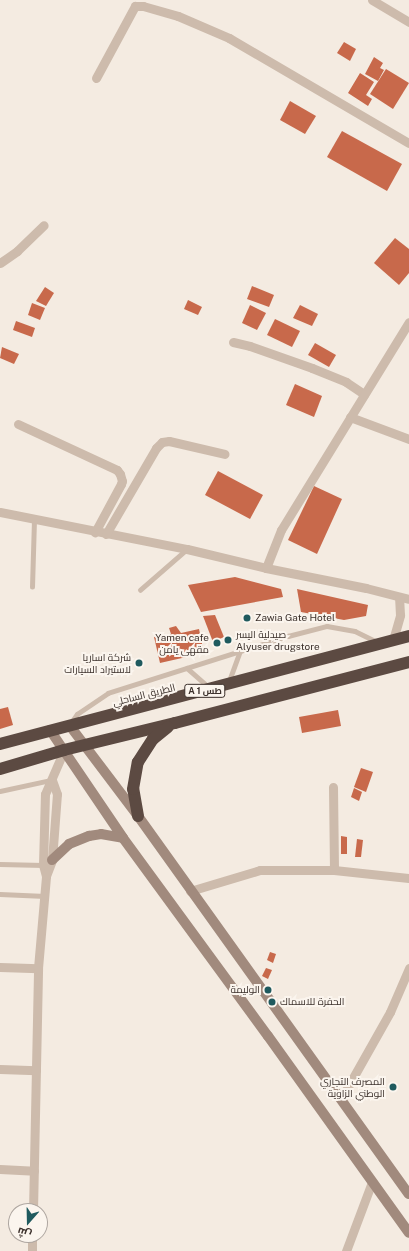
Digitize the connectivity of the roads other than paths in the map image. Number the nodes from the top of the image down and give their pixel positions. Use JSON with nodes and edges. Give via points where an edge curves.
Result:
{"nodes":[{"id":1,"x":372,"y":0,"type":"edge"},
{"id":2,"x":137,"y":3,"type":"edge"},
{"id":3,"x":409,"y":22,"type":"edge"},
{"id":4,"x":96,"y":78,"type":"dead end"},
{"id":5,"x":409,"y":143,"type":"edge"},
{"id":6,"x":44,"y":225,"type":"dead end"},
{"id":7,"x":0,"y":263,"type":"edge"},
{"id":8,"x":409,"y":322,"type":"edge"},
{"id":9,"x":232,"y":342,"type":"dead end"},
{"id":10,"x":364,"y":394,"type":"junction"},
{"id":11,"x":350,"y":417,"type":"junction"},
{"id":12,"x":18,"y":424,"type":"dead end"},
{"id":13,"x":409,"y":439,"type":"edge"},
{"id":14,"x":225,"y":454,"type":"dead end"},
{"id":15,"x":0,"y":512,"type":"edge"},
{"id":16,"x":34,"y":519,"type":"junction"},
{"id":17,"x":95,"y":532,"type":"junction"},
{"id":18,"x":106,"y":534,"type":"junction"},
{"id":19,"x":187,"y":549,"type":"junction"},
{"id":20,"x":266,"y":568,"type":"junction"},
{"id":21,"x":32,"y":587,"type":"dead end"},
{"id":22,"x":140,"y":590,"type":"dead end"},
{"id":23,"x":399,"y":597,"type":"junction"},
{"id":24,"x":409,"y":599,"type":"edge"},
{"id":25,"x":409,"y":636,"type":"edge"},
{"id":26,"x":393,"y":640,"type":"junction"},
{"id":27,"x":380,"y":643,"type":"junction"},
{"id":28,"x":240,"y":651,"type":"junction"},
{"id":29,"x":409,"y":662,"type":"edge"},
{"id":30,"x":187,"y":668,"type":"junction"},
{"id":31,"x":228,"y":684,"type":"junction"},
{"id":32,"x":212,"y":689,"type":"junction"},
{"id":33,"x":175,"y":723,"type":"junction"},
{"id":34,"x":70,"y":726,"type":"junction"},
{"id":35,"x":50,"y":730,"type":"junction"},
{"id":36,"x":0,"y":744,"type":"edge"},
{"id":37,"x":85,"y":746,"type":"junction"},
{"id":38,"x":64,"y":750,"type":"junction"},
{"id":39,"x":0,"y":769,"type":"edge"},
{"id":40,"x":52,"y":780,"type":"junction"},
{"id":41,"x":333,"y":787,"type":"dead end"},
{"id":42,"x":0,"y":791,"type":"edge"},
{"id":43,"x":138,"y":816,"type":"junction"},
{"id":44,"x":122,"y":838,"type":"junction"},
{"id":45,"x":48,"y":862,"type":"junction"},
{"id":46,"x":0,"y":864,"type":"edge"},
{"id":47,"x":334,"y":870,"type":"junction"},
{"id":48,"x":409,"y":878,"type":"edge"},
{"id":49,"x":190,"y":891,"type":"junction"},
{"id":50,"x":0,"y":894,"type":"edge"},
{"id":51,"x":45,"y":896,"type":"junction"},
{"id":52,"x":0,"y":967,"type":"edge"},
{"id":53,"x":38,"y":968,"type":"junction"},
{"id":54,"x":409,"y":968,"type":"edge"},
{"id":55,"x":0,"y":1069,"type":"edge"},
{"id":56,"x":36,"y":1070,"type":"junction"},
{"id":57,"x":341,"y":1099,"type":"junction"},
{"id":58,"x":0,"y":1170,"type":"edge"},
{"id":59,"x":34,"y":1171,"type":"junction"},
{"id":60,"x":372,"y":1182,"type":"junction"},
{"id":61,"x":409,"y":1194,"type":"edge"},
{"id":62,"x":33,"y":1203,"type":"edge"},
{"id":63,"x":409,"y":1233,"type":"edge"},
{"id":64,"x":346,"y":1251,"type":"edge"}],
"edges":[{"from":1,"to":3,"type":"street"},
{"from":2,"to":4,"type":"street"},
{"from":2,"to":5,"type":"street","via":[[178,16],[229,38]]},
{"from":6,"to":7,"type":"street","via":[[17,252]]},
{"from":8,"to":10,"type":"street"},
{"from":9,"to":10,"type":"street","via":[[312,368],[346,382]]},
{"from":10,"to":11,"type":"street"},
{"from":11,"to":13,"type":"street"},
{"from":11,"to":20,"type":"street","via":[[281,530]]},
{"from":12,"to":17,"type":"street","via":[[117,470],[120,474],[121,484]]},
{"from":14,"to":18,"type":"street","via":[[169,441],[162,442],[156,448]]},
{"from":15,"to":16,"type":"street"},
{"from":16,"to":17,"type":"street"},
{"from":16,"to":21,"type":"lane"},
{"from":17,"to":18,"type":"street"},
{"from":18,"to":19,"type":"street"},
{"from":19,"to":20,"type":"street"},
{"from":19,"to":22,"type":"lane"},
{"from":20,"to":23,"type":"street"},
{"from":23,"to":24,"type":"street"},
{"from":23,"to":26,"type":"street","via":[[400,615]]},
{"from":25,"to":26,"type":"highway","name":"الطريق الساحلي","number":"A 1 طس"},
{"from":26,"to":27,"type":"highway","name":"الطريق الساحلي","number":"A 1 طس"},
{"from":27,"to":28,"type":"lane","via":[[355,631],[327,626]]},
{"from":27,"to":31,"type":"highway","name":"الطريق الساحلي","number":"A 1 طس"},
{"from":28,"to":30,"type":"lane"},
{"from":28,"to":31,"type":"lane"},
{"from":29,"to":33,"type":"highway","number":"A 1 طس"},
{"from":30,"to":32,"type":"lane"},
{"from":30,"to":34,"type":"lane","via":[[108,693],[77,714]]},
{"from":31,"to":32,"type":"highway","name":"الطريق الساحلي","number":"A 1 طس"},
{"from":32,"to":34,"type":"highway","name":"الطريق الساحلي","number":"A 1 طس"},
{"from":33,"to":37,"type":"highway","number":"A 1 طس"},
{"from":33,"to":43,"type":"highway","via":[[152,739],[138,762],[133,789]]},
{"from":34,"to":35,"type":"highway","name":"الطريق الساحلي","number":"A 1 طس"},
{"from":34,"to":37,"type":"main road"},
{"from":35,"to":36,"type":"highway","name":"الطريق الساحلي","number":"A 1 طس"},
{"from":35,"to":38,"type":"main road"},
{"from":37,"to":38,"type":"highway","number":"A 1 طس"},
{"from":37,"to":43,"type":"main road"},
{"from":38,"to":39,"type":"highway","number":"A 1 طس"},
{"from":38,"to":40,"type":"street"},
{"from":38,"to":44,"type":"main road"},
{"from":40,"to":42,"type":"lane"},
{"from":40,"to":45,"type":"street","via":[[57,794]]},
{"from":41,"to":47,"type":"street"},
{"from":43,"to":49,"type":"main road"},
{"from":44,"to":45,"type":"main road","via":[[101,834],[89,836],[69,844]]},
{"from":44,"to":60,"type":"main road"},
{"from":45,"to":46,"type":"lane"},
{"from":45,"to":51,"type":"street"},
{"from":47,"to":48,"type":"street"},
{"from":47,"to":49,"type":"street","via":[[260,870]]},
{"from":49,"to":57,"type":"main road"},
{"from":50,"to":51,"type":"lane"},
{"from":51,"to":53,"type":"street"},
{"from":52,"to":53,"type":"street"},
{"from":53,"to":56,"type":"street"},
{"from":54,"to":57,"type":"street","via":[[390,1012]]},
{"from":55,"to":56,"type":"street"},
{"from":56,"to":59,"type":"street"},
{"from":57,"to":61,"type":"main road"},
{"from":58,"to":59,"type":"street"},
{"from":59,"to":62,"type":"street"},
{"from":60,"to":63,"type":"main road"},
{"from":60,"to":64,"type":"street"}]}
